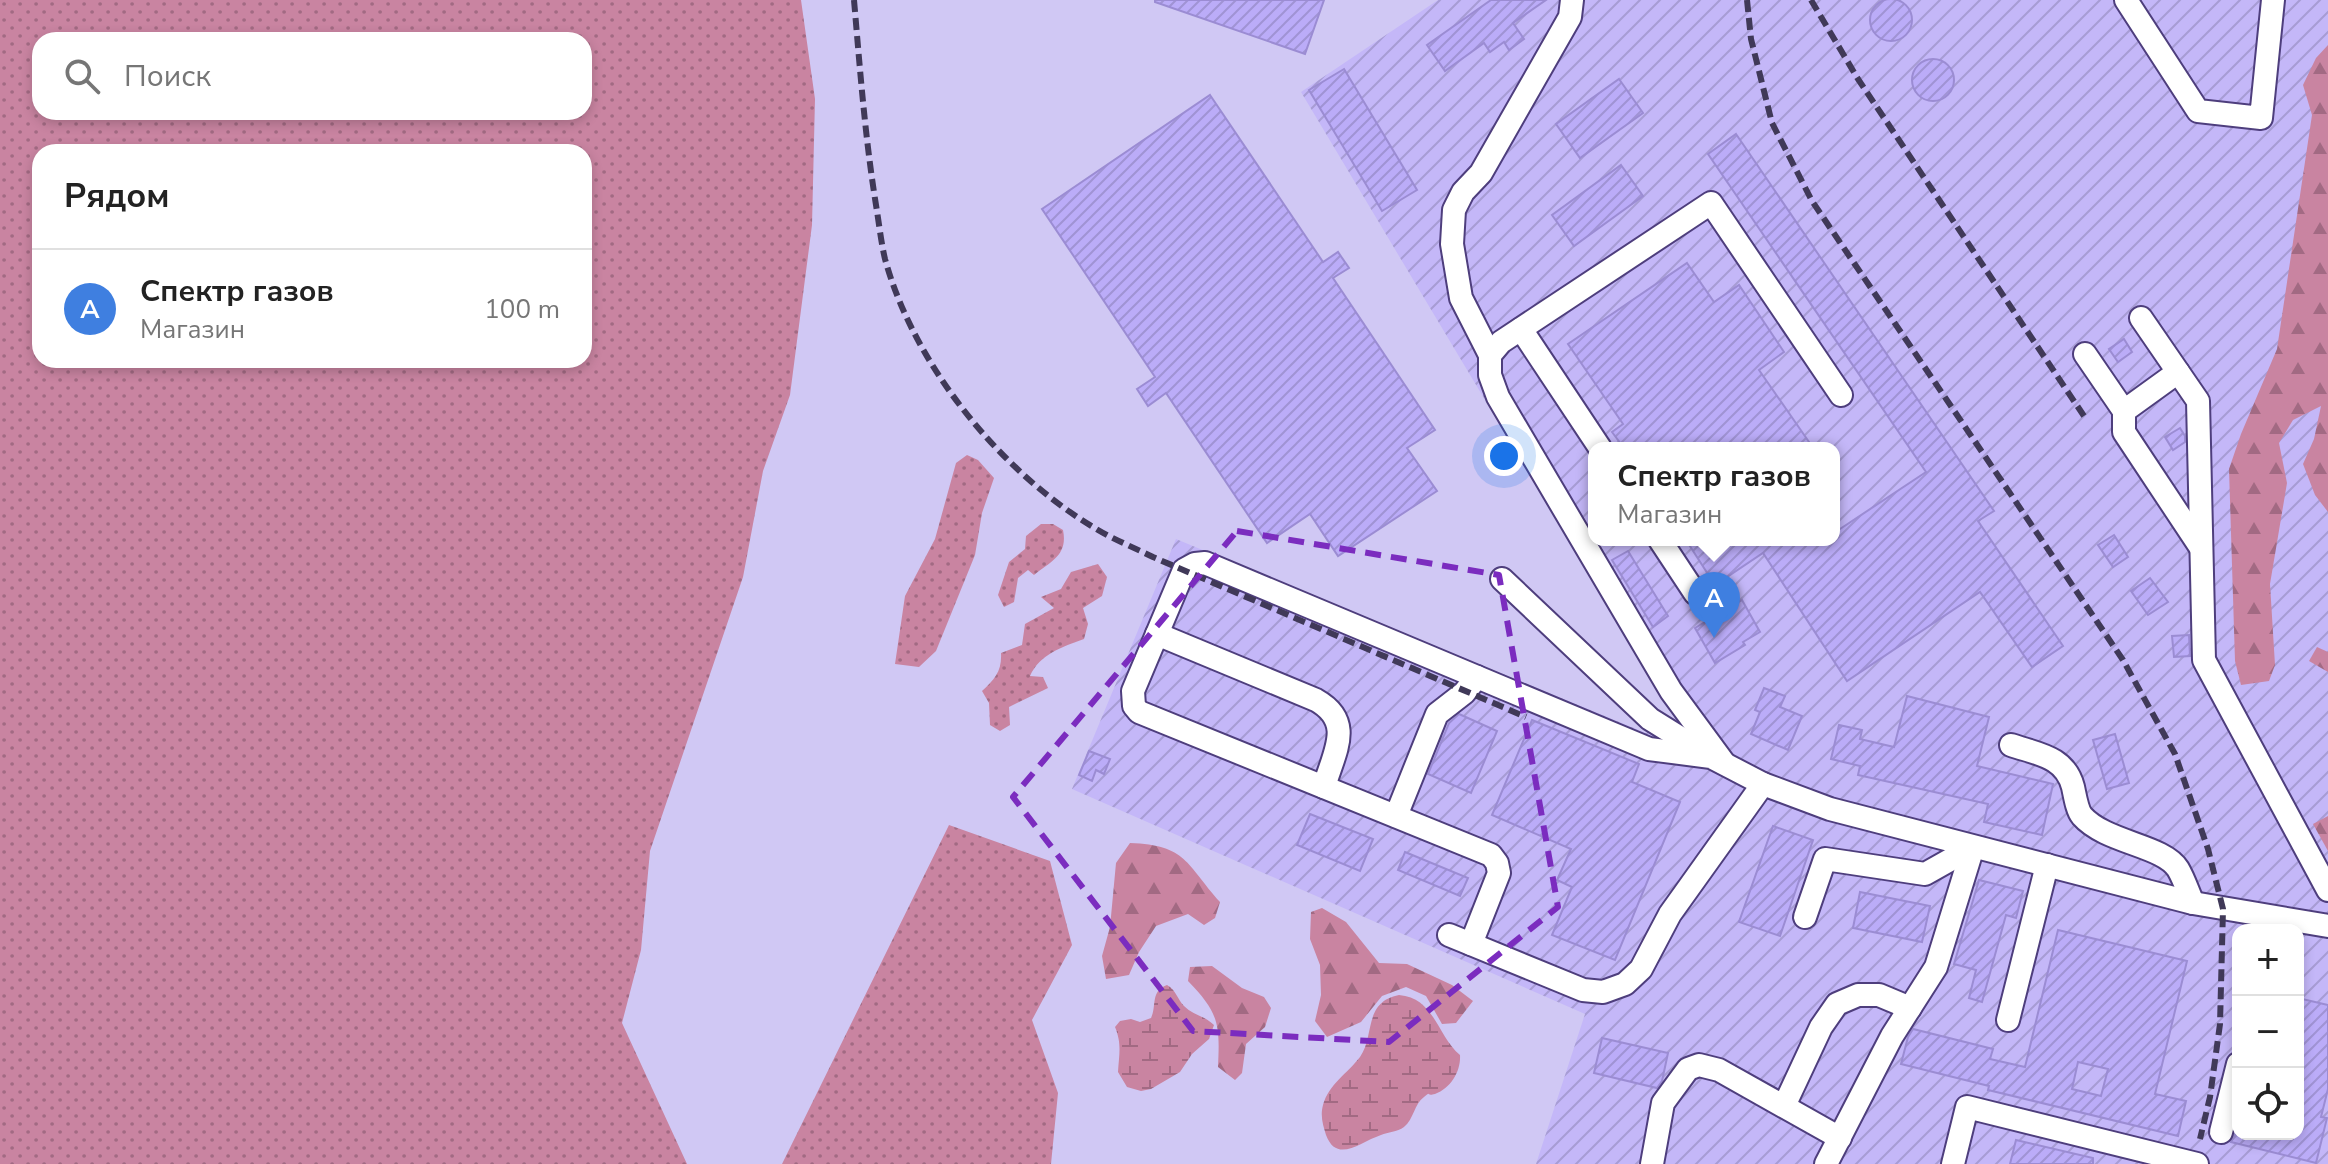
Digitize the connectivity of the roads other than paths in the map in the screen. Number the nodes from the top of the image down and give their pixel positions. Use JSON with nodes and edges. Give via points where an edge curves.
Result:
{"nodes":[{"id":1,"x":1572,"y":0,"type":"edge"},
{"id":2,"x":2126,"y":0,"type":"edge"},
{"id":3,"x":2273,"y":0,"type":"edge"},
{"id":4,"x":2141,"y":318,"type":"dead end"},
{"id":5,"x":1521,"y":329,"type":"junction"},
{"id":6,"x":2085,"y":354,"type":"dead end"},
{"id":7,"x":1490,"y":355,"type":"junction"},
{"id":8,"x":2178,"y":372,"type":"junction"},
{"id":9,"x":1841,"y":395,"type":"dead end"},
{"id":10,"x":2124,"y":411,"type":"junction"},
{"id":11,"x":1596,"y":442,"type":"edge"},
{"id":12,"x":1664,"y":546,"type":"edge"},
{"id":13,"x":2201,"y":549,"type":"junction"},
{"id":14,"x":1502,"y":579,"type":"dead end"},
{"id":15,"x":1695,"y":593,"type":"dead end"},
{"id":16,"x":1157,"y":634,"type":"junction"},
{"id":17,"x":1477,"y":677,"type":"junction"},
{"id":18,"x":2011,"y":745,"type":"dead end"},
{"id":19,"x":1718,"y":760,"type":"junction"},
{"id":20,"x":1763,"y":784,"type":"junction"},
{"id":21,"x":1324,"y":787,"type":"junction"},
{"id":22,"x":1396,"y":816,"type":"junction"},
{"id":23,"x":1973,"y":847,"type":"junction"},
{"id":24,"x":2047,"y":865,"type":"junction"},
{"id":25,"x":2328,"y":890,"type":"edge"},
{"id":26,"x":2193,"y":903,"type":"junction"},
{"id":27,"x":1805,"y":917,"type":"dead end"},
{"id":28,"x":2278,"y":924,"type":"edge"},
{"id":29,"x":2304,"y":925,"type":"edge"},
{"id":30,"x":2328,"y":926,"type":"edge"},
{"id":31,"x":1449,"y":935,"type":"dead end"},
{"id":32,"x":1471,"y":944,"type":"junction"},
{"id":33,"x":1910,"y":1008,"type":"junction"},
{"id":34,"x":2008,"y":1020,"type":"dead end"},
{"id":35,"x":2237,"y":1068,"type":"edge"},
{"id":36,"x":1784,"y":1106,"type":"junction"},
{"id":37,"x":2221,"y":1132,"type":"dead end"},
{"id":38,"x":1840,"y":1138,"type":"junction"},
{"id":39,"x":1652,"y":1164,"type":"edge"},
{"id":40,"x":1826,"y":1164,"type":"edge"},
{"id":41,"x":1953,"y":1164,"type":"edge"},
{"id":42,"x":2197,"y":1164,"type":"edge"}],
"edges":[{"from":1,"to":7,"type":"lane","via":[[1570,17],[1481,173],[1454,210],[1452,244],[1461,298]]},
{"from":2,"to":3,"type":"lane","via":[[2198,111],[2261,118]]},
{"from":4,"to":8,"type":"lane"},
{"from":5,"to":7,"type":"lane"},
{"from":5,"to":9,"type":"lane","via":[[1711,203]]},
{"from":5,"to":11,"type":"lane"},
{"from":6,"to":10,"type":"lane"},
{"from":7,"to":19,"type":"lane","via":[[1498,397],[1671,691]]},
{"from":8,"to":10,"type":"lane"},
{"from":8,"to":13,"type":"lane","via":[[2198,401]]},
{"from":10,"to":13,"type":"lane","via":[[2124,432]]},
{"from":12,"to":15,"type":"lane"},
{"from":13,"to":25,"type":"lane","via":[[2204,660]]},
{"from":14,"to":19,"type":"lane","via":[[1650,719]]},
{"from":16,"to":17,"type":"lane","via":[[1181,574],[1205,563]]},
{"from":16,"to":21,"type":"lane","via":[[1332,709],[1340,725]]},
{"from":16,"to":21,"type":"lane","via":[[1133,691],[1139,712]]},
{"from":17,"to":19,"type":"lane","via":[[1649,749]]},
{"from":17,"to":22,"type":"lane","via":[[1437,714]]},
{"from":18,"to":26,"type":"lane","via":[[2058,761],[2070,778],[2081,815],[2128,844],[2163,854],[2177,867]]},
{"from":19,"to":20,"type":"lane"},
{"from":20,"to":23,"type":"lane","via":[[1830,809]]},
{"from":20,"to":32,"type":"lane","via":[[1670,914],[1641,969],[1625,984],[1603,992],[1583,990]]},
{"from":21,"to":22,"type":"lane"},
{"from":22,"to":32,"type":"lane","via":[[1491,855],[1497,863],[1499,873]]},
{"from":23,"to":24,"type":"lane"},
{"from":23,"to":27,"type":"lane","via":[[1925,874],[1825,859]]},
{"from":23,"to":33,"type":"lane","via":[[1936,967]]},
{"from":24,"to":26,"type":"lane"},
{"from":24,"to":34,"type":"lane"},
{"from":26,"to":28,"type":"lane"},
{"from":29,"to":30,"type":"lane"},
{"from":31,"to":32,"type":"lane"},
{"from":33,"to":36,"type":"lane","via":[[1879,995],[1858,995],[1837,1004]]},
{"from":33,"to":38,"type":"lane"},
{"from":35,"to":37,"type":"lane"},
{"from":36,"to":38,"type":"lane"},
{"from":36,"to":39,"type":"lane","via":[[1719,1070],[1699,1065],[1688,1069],[1663,1103]]},
{"from":38,"to":40,"type":"lane"},
{"from":41,"to":42,"type":"lane","via":[[1967,1107]]}]}
